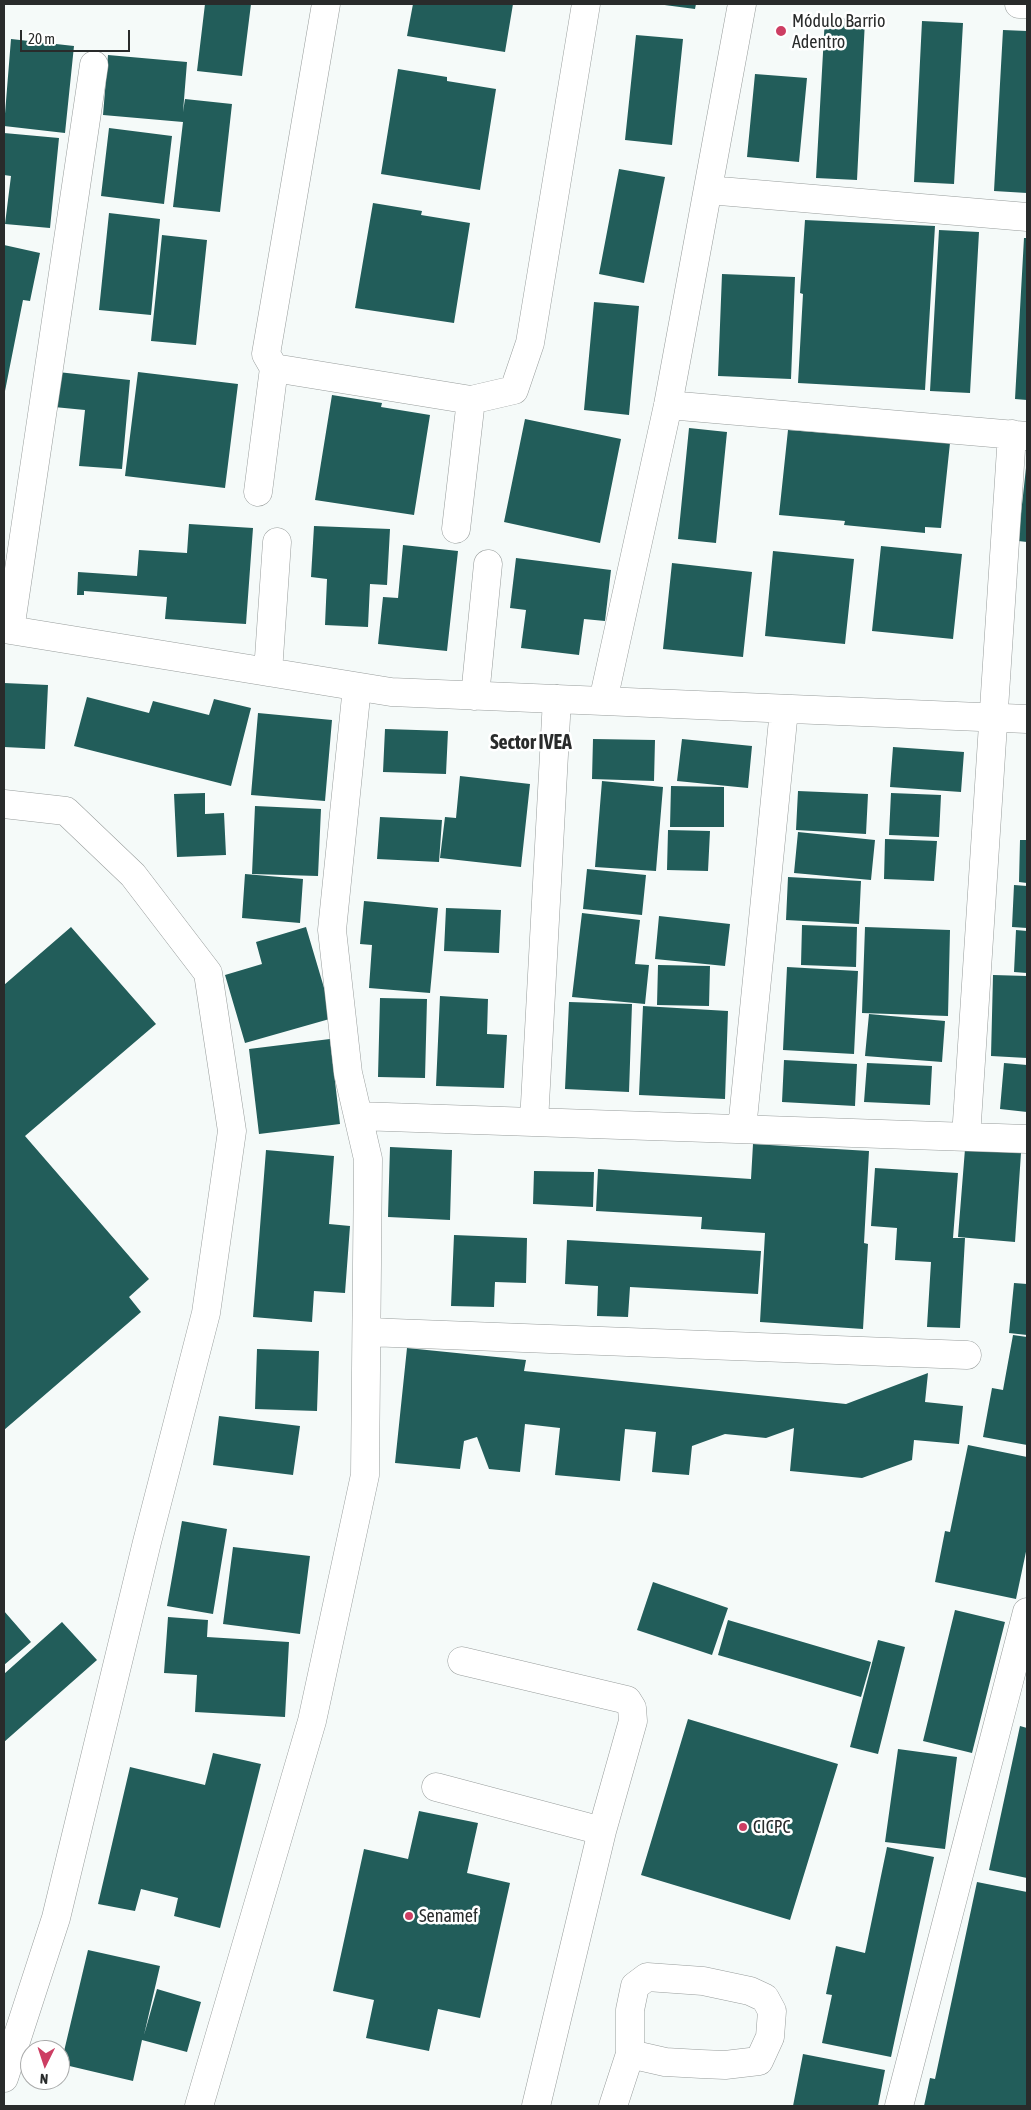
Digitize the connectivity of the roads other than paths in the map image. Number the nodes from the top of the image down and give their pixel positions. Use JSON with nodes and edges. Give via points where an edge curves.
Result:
{"nodes":[{"id":1,"x":326,"y":4,"type":"edge"},
{"id":2,"x":586,"y":4,"type":"edge"},
{"id":3,"x":742,"y":4,"type":"edge"},
{"id":4,"x":1019,"y":4,"type":"edge"},
{"id":5,"x":1027,"y":4,"type":"edge"},
{"id":6,"x":94,"y":65,"type":"dead end"},
{"id":7,"x":708,"y":190,"type":"junction"},
{"id":8,"x":1027,"y":217,"type":"edge"},
{"id":9,"x":274,"y":368,"type":"junction"},
{"id":10,"x":471,"y":400,"type":"junction"},
{"id":11,"x":668,"y":405,"type":"junction"},
{"id":12,"x":1020,"y":435,"type":"edge"},
{"id":13,"x":258,"y":492,"type":"dead end"},
{"id":14,"x":456,"y":529,"type":"dead end"},
{"id":15,"x":277,"y":542,"type":"dead end"},
{"id":16,"x":488,"y":564,"type":"dead end"},
{"id":17,"x":7,"y":630,"type":"edge"},
{"id":18,"x":268,"y":672,"type":"junction"},
{"id":19,"x":357,"y":686,"type":"junction"},
{"id":20,"x":475,"y":696,"type":"junction"},
{"id":21,"x":557,"y":699,"type":"junction"},
{"id":22,"x":603,"y":701,"type":"junction"},
{"id":23,"x":784,"y":710,"type":"junction"},
{"id":24,"x":992,"y":718,"type":"junction"},
{"id":25,"x":1027,"y":719,"type":"edge"},
{"id":26,"x":4,"y":804,"type":"edge"},
{"id":27,"x":358,"y":1116,"type":"junction"},
{"id":28,"x":534,"y":1122,"type":"junction"},
{"id":29,"x":742,"y":1129,"type":"junction"},
{"id":30,"x":966,"y":1137,"type":"junction"},
{"id":31,"x":1027,"y":1139,"type":"edge"},
{"id":32,"x":367,"y":1332,"type":"junction"},
{"id":33,"x":967,"y":1355,"type":"dead end"},
{"id":34,"x":1027,"y":1612,"type":"edge"},
{"id":35,"x":462,"y":1661,"type":"dead end"},
{"id":36,"x":436,"y":1787,"type":"dead end"},
{"id":37,"x":602,"y":1831,"type":"junction"},
{"id":38,"x":630,"y":2054,"type":"junction"},
{"id":39,"x":4,"y":2078,"type":"edge"},
{"id":40,"x":199,"y":2106,"type":"edge"},
{"id":41,"x":536,"y":2106,"type":"edge"},
{"id":42,"x":613,"y":2106,"type":"edge"},
{"id":43,"x":899,"y":2106,"type":"edge"}],
"edges":[{"from":1,"to":9,"type":"street","via":[[266,354]]},
{"from":2,"to":10,"type":"street","via":[[530,343],[514,390]]},
{"from":3,"to":7,"type":"street"},
{"from":4,"to":5,"type":"street"},
{"from":6,"to":17,"type":"street"},
{"from":7,"to":8,"type":"street"},
{"from":7,"to":11,"type":"street"},
{"from":9,"to":10,"type":"street"},
{"from":9,"to":13,"type":"street"},
{"from":10,"to":14,"type":"street"},
{"from":11,"to":12,"type":"street"},
{"from":11,"to":22,"type":"street"},
{"from":12,"to":24,"type":"street"},
{"from":15,"to":18,"type":"street"},
{"from":16,"to":20,"type":"street"},
{"from":17,"to":18,"type":"street"},
{"from":18,"to":19,"type":"street"},
{"from":19,"to":20,"type":"street","via":[[391,692]]},
{"from":19,"to":27,"type":"street","via":[[332,930],[348,1073]]},
{"from":20,"to":21,"type":"street"},
{"from":21,"to":22,"type":"street"},
{"from":21,"to":28,"type":"street"},
{"from":22,"to":23,"type":"street"},
{"from":23,"to":24,"type":"street"},
{"from":23,"to":29,"type":"street"},
{"from":24,"to":25,"type":"street"},
{"from":24,"to":30,"type":"street"},
{"from":26,"to":39,"type":"street","via":[[66,811],[133,875],[208,973],[232,1131],[206,1313],[56,1918]]},
{"from":27,"to":28,"type":"street"},
{"from":27,"to":32,"type":"street","via":[[368,1159]]},
{"from":28,"to":29,"type":"street"},
{"from":29,"to":30,"type":"street"},
{"from":30,"to":31,"type":"street"},
{"from":32,"to":33,"type":"street"},
{"from":32,"to":40,"type":"street","via":[[365,1475],[312,1721]]},
{"from":34,"to":43,"type":"street"},
{"from":35,"to":37,"type":"street","via":[[627,1700],[632,1708],[632,1721]]},
{"from":36,"to":37,"type":"street"},
{"from":37,"to":41,"type":"street"},
{"from":38,"to":38,"type":"street","via":[[664,2062],[725,2065],[759,2061],[770,2037],[772,2011],[765,1998],[750,1990],[704,1981],[647,1977],[635,1986],[630,2010]]},
{"from":38,"to":42,"type":"street"}]}
